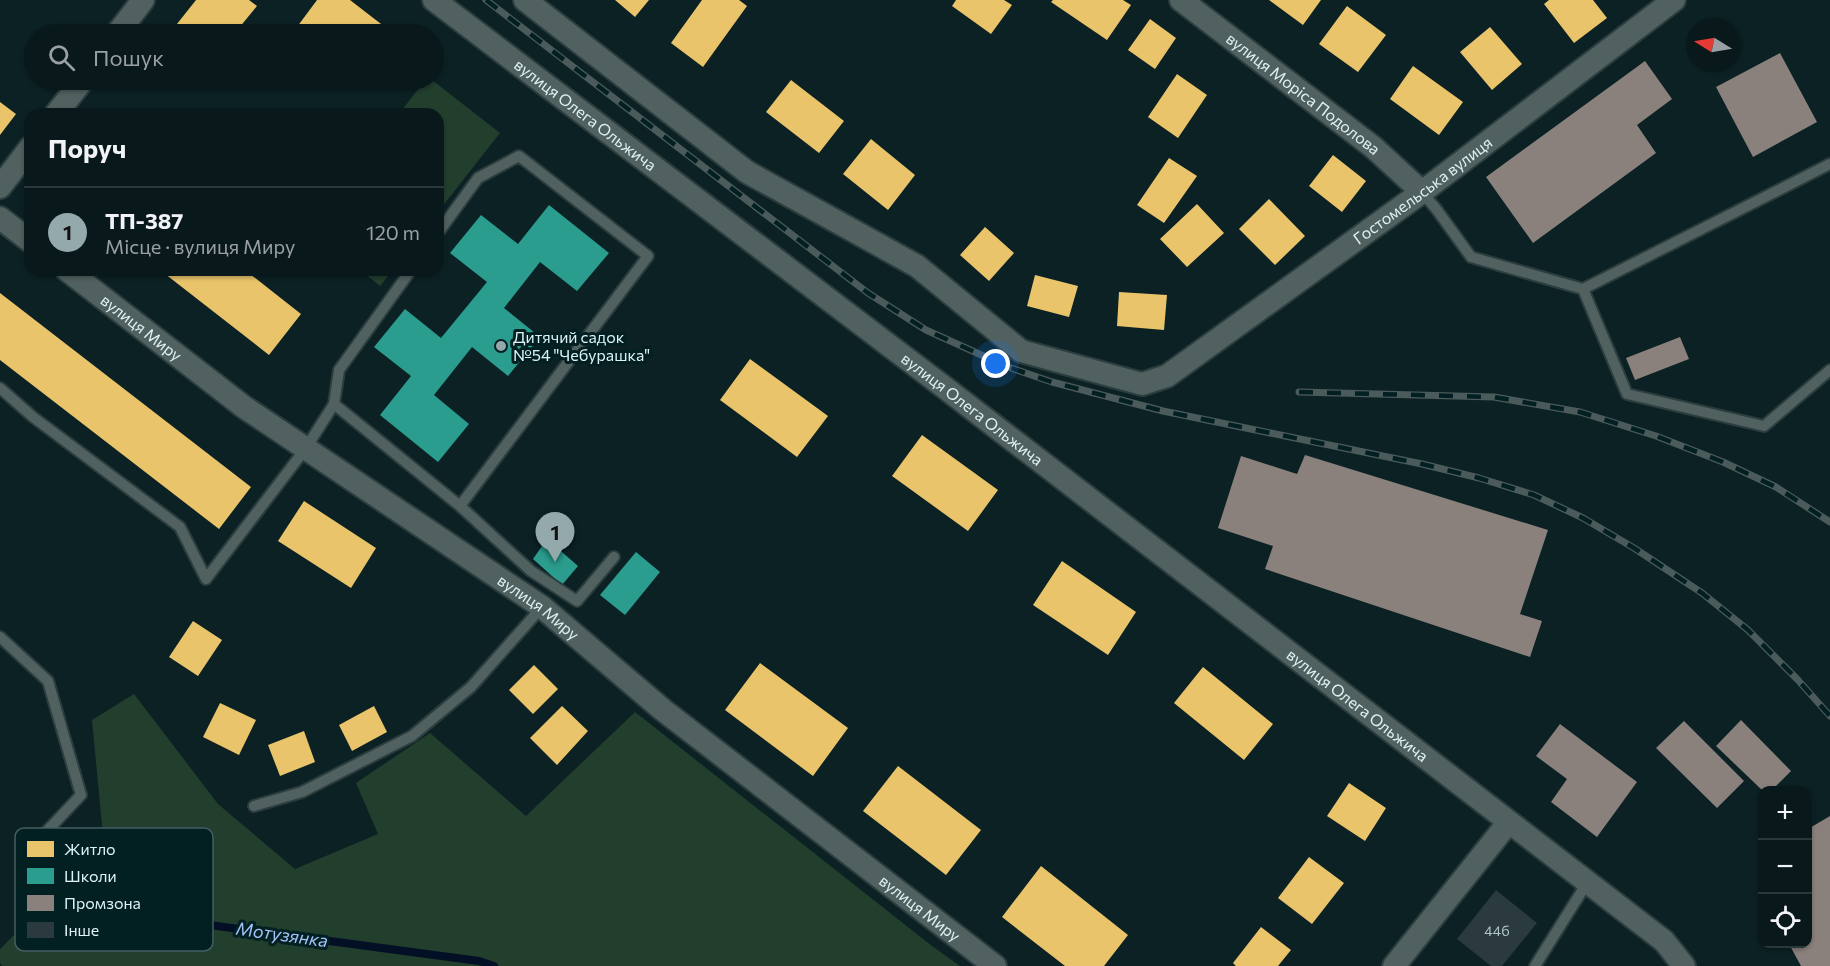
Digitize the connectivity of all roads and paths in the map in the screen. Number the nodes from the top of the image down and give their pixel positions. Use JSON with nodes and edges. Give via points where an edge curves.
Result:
{"nodes":[{"id":1,"x":144,"y":0,"type":"edge"},
{"id":2,"x":434,"y":0,"type":"edge"},
{"id":3,"x":525,"y":0,"type":"edge"},
{"id":4,"x":1181,"y":0,"type":"edge"},
{"id":5,"x":1674,"y":0,"type":"edge"},
{"id":6,"x":125,"y":24,"type":"edge"},
{"id":7,"x":75,"y":90,"type":"edge"},
{"id":8,"x":61,"y":108,"type":"edge"},
{"id":9,"x":24,"y":156,"type":"edge"},
{"id":10,"x":1830,"y":164,"type":"edge"},
{"id":11,"x":0,"y":187,"type":"edge"},
{"id":12,"x":1422,"y":192,"type":"junction"},
{"id":13,"x":0,"y":218,"type":"edge"},
{"id":14,"x":444,"y":225,"type":"edge"},
{"id":15,"x":24,"y":236,"type":"edge"},
{"id":16,"x":75,"y":276,"type":"edge"},
{"id":17,"x":407,"y":276,"type":"edge"},
{"id":18,"x":1583,"y":289,"type":"junction"},
{"id":19,"x":1830,"y":370,"type":"edge"},
{"id":20,"x":0,"y":388,"type":"edge"},
{"id":21,"x":334,"y":404,"type":"junction"},
{"id":22,"x":306,"y":448,"type":"junction"},
{"id":23,"x":460,"y":506,"type":"junction"},
{"id":24,"x":614,"y":557,"type":"dead end"},
{"id":25,"x":542,"y":607,"type":"junction"},
{"id":26,"x":0,"y":637,"type":"edge"},
{"id":27,"x":254,"y":806,"type":"dead end"},
{"id":28,"x":1508,"y":823,"type":"junction"},
{"id":29,"x":50,"y":828,"type":"edge"},
{"id":30,"x":1587,"y":883,"type":"junction"},
{"id":31,"x":995,"y":966,"type":"edge"},
{"id":32,"x":1394,"y":966,"type":"edge"},
{"id":33,"x":1534,"y":966,"type":"edge"},
{"id":34,"x":1683,"y":966,"type":"edge"}],
"edges":[{"from":1,"to":6,"type":"street"},
{"from":2,"to":28,"type":"street","name":"вулиця Олега Ольжича"},
{"from":3,"to":12,"type":"street","name":"Гостомельська вулиця","via":[[747,172],[917,266],[1021,351],[1142,384],[1167,376]]},
{"from":4,"to":12,"type":"street","name":"вулиця Моріса Подолова","via":[[1372,147]]},
{"from":5,"to":12,"type":"street","name":"Гостомельська вулиця"},
{"from":7,"to":8,"type":"street"},
{"from":9,"to":11,"type":"street"},
{"from":10,"to":18,"type":"lane"},
{"from":12,"to":18,"type":"lane","via":[[1471,257]]},
{"from":13,"to":15,"type":"street"},
{"from":14,"to":23,"type":"lane","via":[[478,178],[519,156],[648,256]]},
{"from":16,"to":22,"type":"street","name":"вулиця Миру","via":[[244,407]]},
{"from":17,"to":21,"type":"lane","via":[[339,370]]},
{"from":18,"to":19,"type":"lane","via":[[1627,394],[1764,426]]},
{"from":20,"to":22,"type":"lane","via":[[180,527],[206,579]]},
{"from":21,"to":22,"type":"lane"},
{"from":21,"to":23,"type":"lane"},
{"from":22,"to":25,"type":"street","name":"вулиця Миру"},
{"from":23,"to":24,"type":"lane","via":[[531,571],[578,602]]},
{"from":25,"to":27,"type":"lane","via":[[471,687],[412,736],[302,792]]},
{"from":25,"to":31,"type":"street","name":"вулиця Миру","via":[[663,710]]},
{"from":26,"to":29,"type":"lane","via":[[48,681],[81,795]]},
{"from":28,"to":30,"type":"street","name":"вулиця Олега Ольжича"},
{"from":28,"to":32,"type":"street"},
{"from":30,"to":33,"type":"lane"},
{"from":30,"to":34,"type":"street","name":"вулиця Олега Ольжича","via":[[1664,941]]}]}
